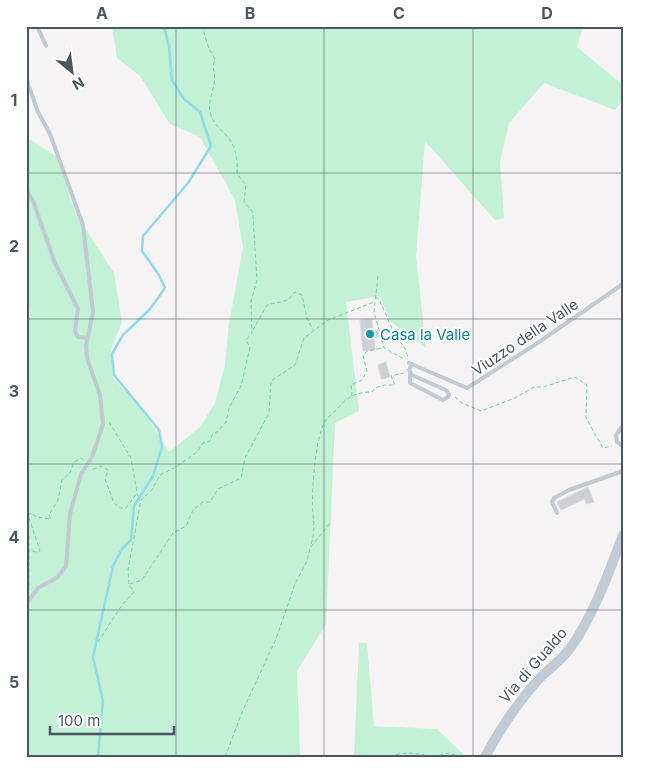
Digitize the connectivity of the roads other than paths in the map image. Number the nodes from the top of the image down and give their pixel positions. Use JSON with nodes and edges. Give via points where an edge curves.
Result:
{"nodes":[{"id":1,"x":37,"y":26,"type":"edge"},
{"id":2,"x":46,"y":46,"type":"dead end"},
{"id":3,"x":26,"y":78,"type":"edge"},
{"id":4,"x":26,"y":190,"type":"edge"},
{"id":5,"x":623,"y":284,"type":"edge"},
{"id":6,"x":87,"y":338,"type":"junction"},
{"id":7,"x":410,"y":371,"type":"junction"},
{"id":8,"x":623,"y":425,"type":"edge"},
{"id":9,"x":621,"y":445,"type":"edge"},
{"id":10,"x":623,"y":472,"type":"edge"},
{"id":11,"x":557,"y":513,"type":"dead end"},
{"id":12,"x":623,"y":535,"type":"edge"},
{"id":13,"x":26,"y":604,"type":"edge"},
{"id":14,"x":485,"y":757,"type":"edge"}],
"edges":[{"from":1,"to":2,"type":"lane"},
{"from":3,"to":6,"type":"lane","via":[[83,225],[93,312]]},
{"from":4,"to":6,"type":"lane","via":[[34,203],[54,261],[78,309],[75,331],[78,337]]},
{"from":5,"to":7,"type":"lane","name":"Viuzzo della Valle","via":[[467,388],[409,363]]},
{"from":6,"to":13,"type":"lane","via":[[87,358],[100,395],[103,424],[92,457],[81,474],[70,514],[66,566],[58,577],[38,588]]},
{"from":7,"to":7,"type":"lane","via":[[446,390],[449,396],[443,400],[410,383]]},
{"from":8,"to":9,"type":"lane","via":[[616,432]]},
{"from":10,"to":11,"type":"lane","via":[[568,490],[554,498],[552,502]]},
{"from":12,"to":14,"type":"street","name":"Via di Gualdo","via":[[578,636],[567,653],[512,711]]}]}
